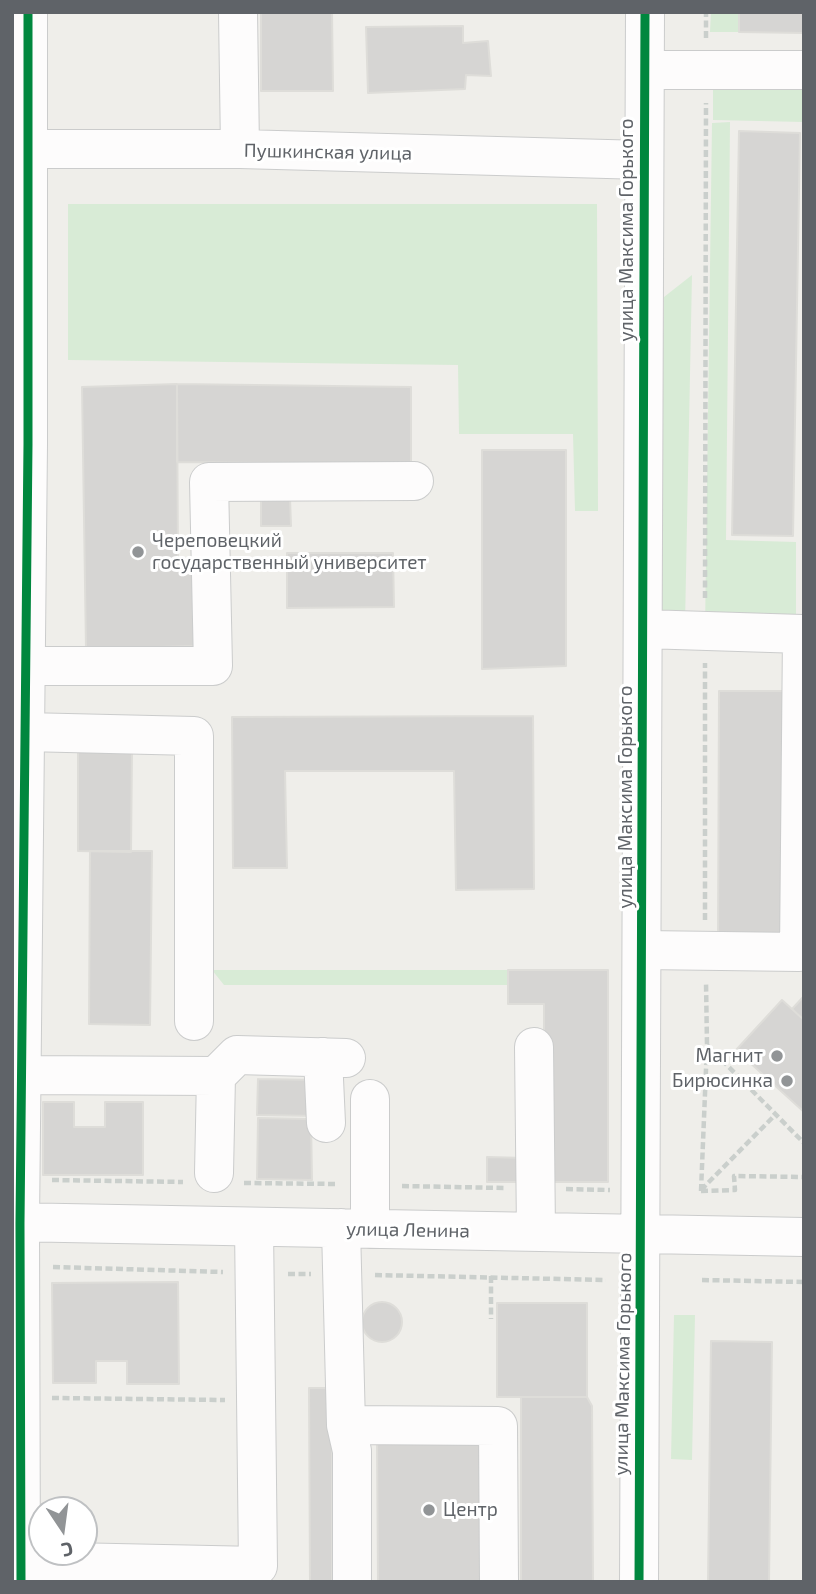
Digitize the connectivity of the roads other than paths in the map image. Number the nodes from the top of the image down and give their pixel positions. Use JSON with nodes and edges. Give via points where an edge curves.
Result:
{"nodes":[{"id":1,"x":28,"y":12,"type":"edge"},
{"id":2,"x":238,"y":12,"type":"edge"},
{"id":3,"x":645,"y":12,"type":"edge"},
{"id":4,"x":645,"y":70,"type":"junction"},
{"id":5,"x":804,"y":70,"type":"edge"},
{"id":6,"x":20,"y":148,"type":"edge"},
{"id":7,"x":240,"y":149,"type":"junction"},
{"id":8,"x":644,"y":160,"type":"junction"},
{"id":9,"x":20,"y":444,"type":"edge"},
{"id":10,"x":414,"y":481,"type":"dead end"},
{"id":11,"x":20,"y":531,"type":"edge"},
{"id":12,"x":644,"y":629,"type":"junction"},
{"id":13,"x":26,"y":666,"type":"junction"},
{"id":14,"x":26,"y":732,"type":"junction"},
{"id":15,"x":643,"y":950,"type":"junction"},
{"id":16,"x":802,"y":951,"type":"edge"},
{"id":17,"x":194,"y":1021,"type":"dead end"},
{"id":18,"x":534,"y":1047,"type":"dead end"},
{"id":19,"x":22,"y":1075,"type":"junction"},
{"id":20,"x":216,"y":1076,"type":"junction"},
{"id":21,"x":370,"y":1099,"type":"dead end"},
{"id":22,"x":326,"y":1123,"type":"dead end"},
{"id":23,"x":214,"y":1180,"type":"road end"},
{"id":24,"x":16,"y":1223,"type":"edge"},
{"id":25,"x":254,"y":1227,"type":"junction"},
{"id":26,"x":356,"y":1229,"type":"junction"},
{"id":27,"x":536,"y":1232,"type":"junction"},
{"id":28,"x":642,"y":1235,"type":"junction"},
{"id":29,"x":804,"y":1237,"type":"edge"},
{"id":30,"x":346,"y":1425,"type":"junction"},
{"id":31,"x":21,"y":1571,"type":"edge"},
{"id":32,"x":352,"y":1582,"type":"edge"},
{"id":33,"x":499,"y":1582,"type":"edge"},
{"id":34,"x":639,"y":1582,"type":"edge"}],
"edges":[{"from":1,"to":6,"type":"street"},
{"from":2,"to":7,"type":"street"},
{"from":3,"to":4,"type":"street","name":"улица Максима Горького"},
{"from":4,"to":5,"type":"street"},
{"from":4,"to":8,"type":"street","name":"улица Максима Горького"},
{"from":6,"to":7,"type":"street","name":"Пушкинская улица"},
{"from":6,"to":9,"type":"street"},
{"from":7,"to":8,"type":"street","name":"Пушкинская улица"},
{"from":8,"to":12,"type":"street","name":"улица Максима Горького"},
{"from":9,"to":11,"type":"street"},
{"from":10,"to":13,"type":"street","via":[[209,482],[213,666]]},
{"from":11,"to":13,"type":"street"},
{"from":12,"to":15,"type":"street","name":"улица Максима Горького"},
{"from":12,"to":16,"type":"street","via":[[802,635]]},
{"from":13,"to":14,"type":"street"},
{"from":14,"to":17,"type":"street","via":[[194,736]]},
{"from":14,"to":19,"type":"street"},
{"from":15,"to":16,"type":"street"},
{"from":15,"to":28,"type":"street","name":"улица Максима Горького"},
{"from":18,"to":27,"type":"street"},
{"from":19,"to":20,"type":"street"},
{"from":19,"to":24,"type":"street"},
{"from":20,"to":22,"type":"street","via":[[237,1055],[335,1058]]},
{"from":20,"to":23,"type":"street"},
{"from":21,"to":26,"type":"street","via":[[370,1185]]},
{"from":24,"to":25,"type":"street","name":"улица Ленина"},
{"from":24,"to":31,"type":"street"},
{"from":25,"to":26,"type":"street","name":"улица Ленина"},
{"from":25,"to":31,"type":"street","via":[[258,1566]]},
{"from":26,"to":27,"type":"street","name":"улица Ленина"},
{"from":26,"to":30,"type":"street"},
{"from":27,"to":28,"type":"street","name":"улица Ленина"},
{"from":28,"to":29,"type":"street","name":"улица Ленина"},
{"from":28,"to":34,"type":"street","name":"улица Максима Горького"},
{"from":30,"to":32,"type":"street","via":[[352,1451]]},
{"from":30,"to":33,"type":"street","via":[[498,1426]]}]}
